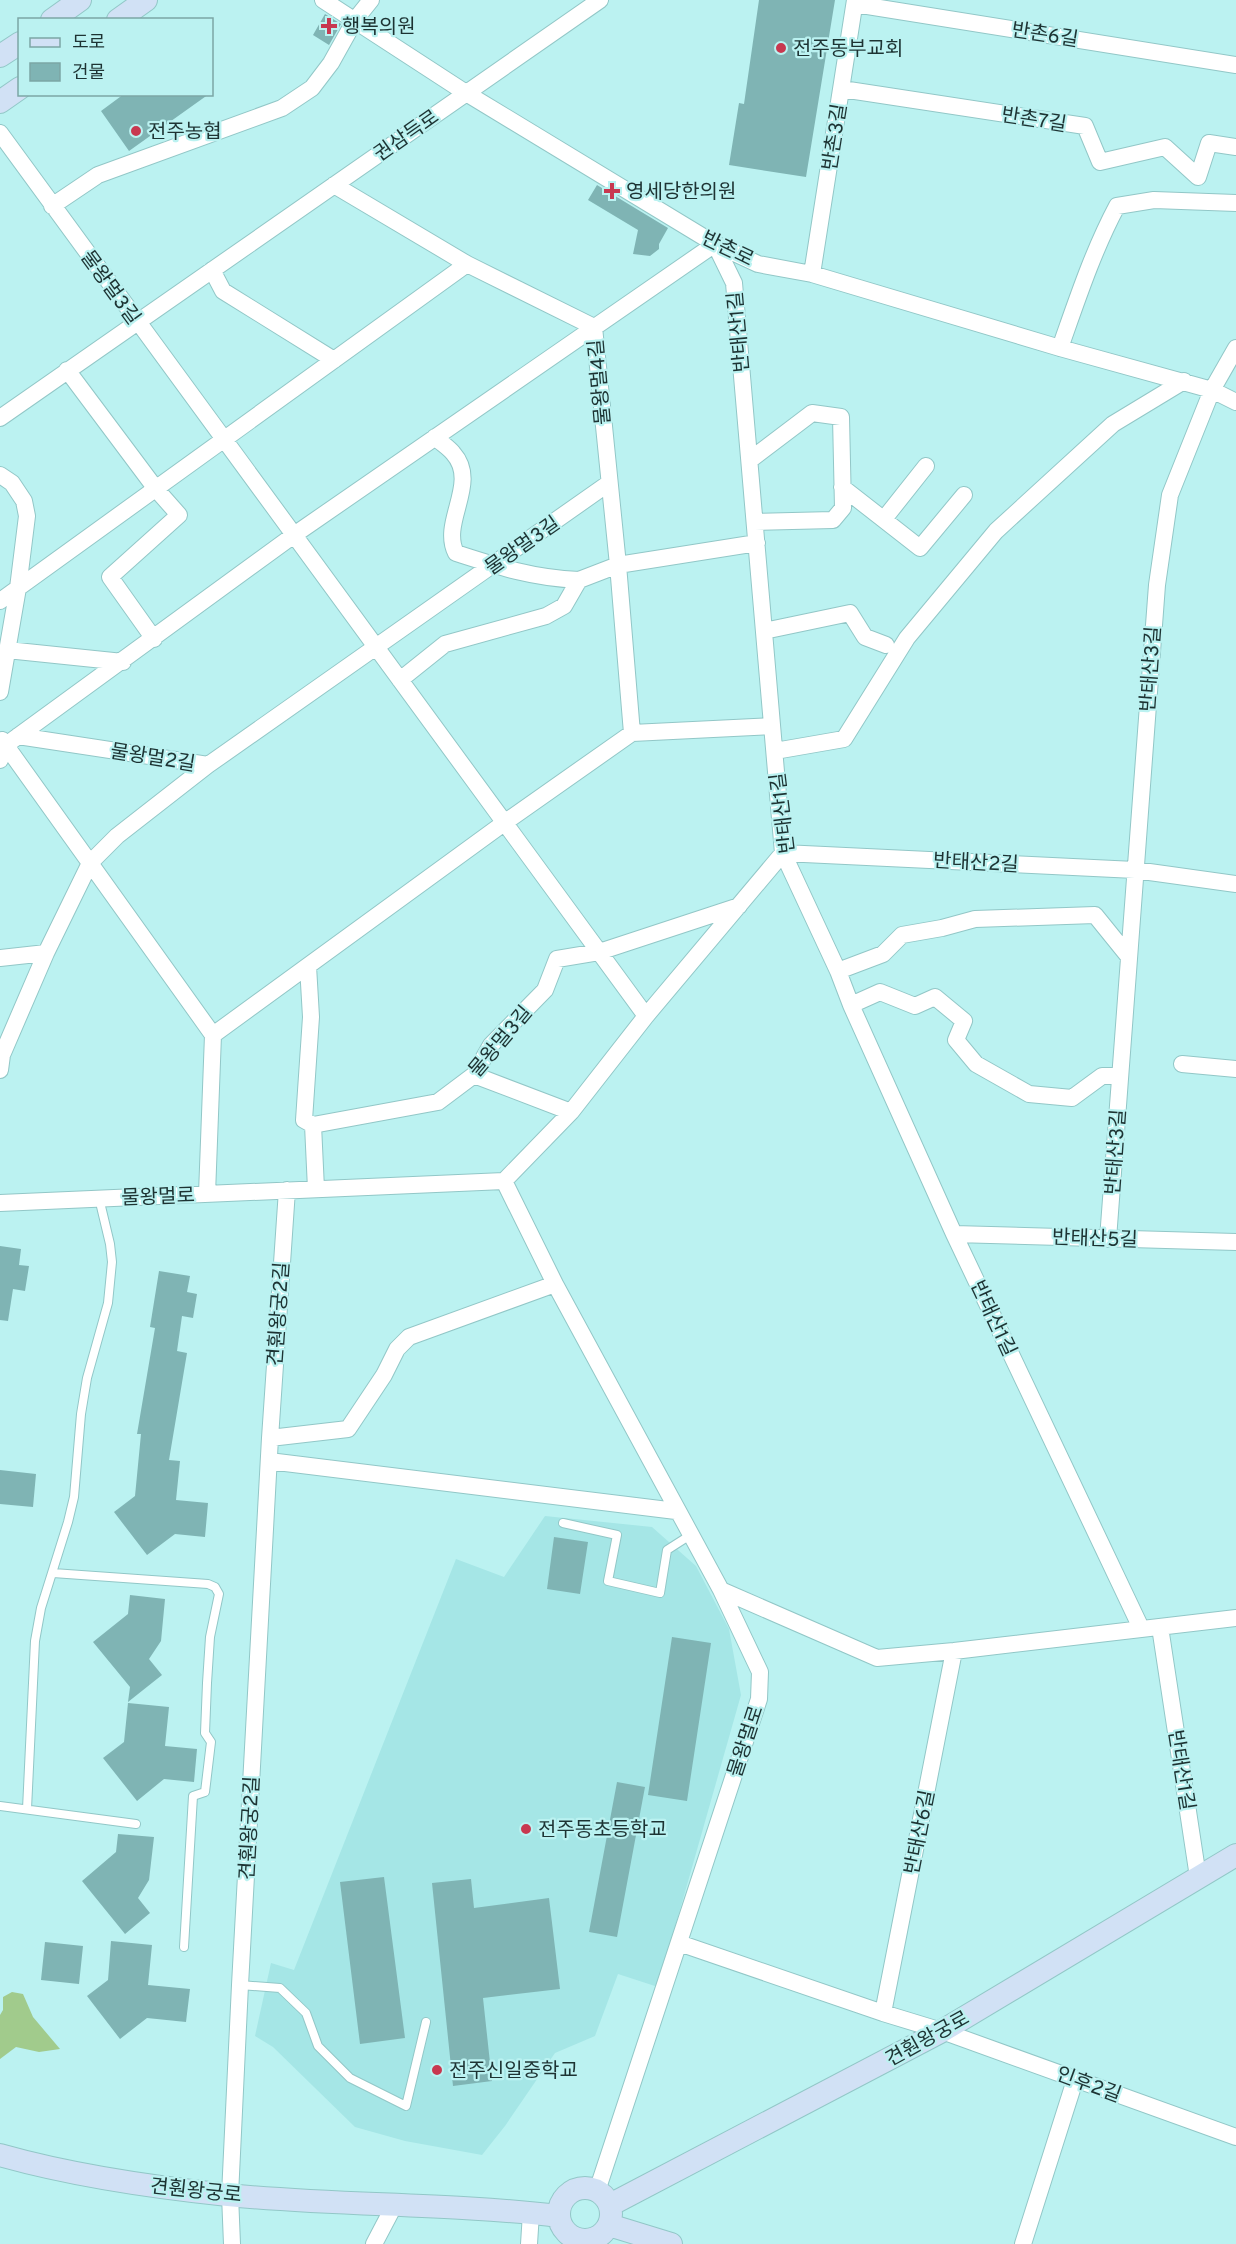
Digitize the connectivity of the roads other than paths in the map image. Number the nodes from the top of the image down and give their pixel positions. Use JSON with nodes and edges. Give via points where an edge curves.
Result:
{"nodes":[{"id":1,"x":80,"y":0,"type":"edge"},
{"id":2,"x":146,"y":0,"type":"edge"},
{"id":3,"x":323,"y":0,"type":"edge"},
{"id":4,"x":371,"y":0,"type":"edge"},
{"id":5,"x":600,"y":0,"type":"edge"},
{"id":6,"x":855,"y":2,"type":"edge"},
{"id":7,"x":55,"y":18,"type":"edge"},
{"id":8,"x":121,"y":18,"type":"edge"},
{"id":9,"x":355,"y":20,"type":"junction"},
{"id":10,"x":18,"y":43,"type":"edge"},
{"id":11,"x":0,"y":56,"type":"edge"},
{"id":12,"x":1236,"y":65,"type":"edge"},
{"id":13,"x":18,"y":89,"type":"edge"},
{"id":14,"x":842,"y":89,"type":"junction"},
{"id":15,"x":466,"y":93,"type":"junction"},
{"id":16,"x":0,"y":102,"type":"edge"},
{"id":17,"x":0,"y":133,"type":"edge"},
{"id":18,"x":1236,"y":147,"type":"edge"},
{"id":19,"x":334,"y":185,"type":"junction"},
{"id":20,"x":1236,"y":203,"type":"edge"},
{"id":21,"x":52,"y":206,"type":"junction"},
{"id":22,"x":715,"y":244,"type":"junction"},
{"id":23,"x":467,"y":264,"type":"junction"},
{"id":24,"x":212,"y":270,"type":"junction"},
{"id":25,"x":812,"y":274,"type":"junction"},
{"id":26,"x":137,"y":322,"type":"junction"},
{"id":27,"x":594,"y":327,"type":"junction"},
{"id":28,"x":1060,"y":348,"type":"junction"},
{"id":29,"x":1236,"y":348,"type":"edge"},
{"id":30,"x":334,"y":360,"type":"junction"},
{"id":31,"x":67,"y":370,"type":"junction"},
{"id":32,"x":1184,"y":381,"type":"junction"},
{"id":33,"x":1212,"y":390,"type":"junction"},
{"id":34,"x":1236,"y":402,"type":"edge"},
{"id":35,"x":0,"y":418,"type":"edge"},
{"id":36,"x":435,"y":437,"type":"junction"},
{"id":37,"x":224,"y":440,"type":"junction"},
{"id":38,"x":750,"y":460,"type":"junction"},
{"id":39,"x":926,"y":466,"type":"dead end"},
{"id":40,"x":0,"y":475,"type":"edge"},
{"id":41,"x":609,"y":483,"type":"junction"},
{"id":42,"x":842,"y":487,"type":"junction"},
{"id":43,"x":156,"y":489,"type":"junction"},
{"id":44,"x":964,"y":495,"type":"dead end"},
{"id":45,"x":884,"y":519,"type":"junction"},
{"id":46,"x":755,"y":522,"type":"junction"},
{"id":47,"x":294,"y":535,"type":"junction"},
{"id":48,"x":757,"y":543,"type":"junction"},
{"id":49,"x":493,"y":565,"type":"junction"},
{"id":50,"x":618,"y":565,"type":"junction"},
{"id":51,"x":579,"y":580,"type":"junction"},
{"id":52,"x":18,"y":588,"type":"junction"},
{"id":53,"x":0,"y":600,"type":"edge"},
{"id":54,"x":764,"y":631,"type":"junction"},
{"id":55,"x":149,"y":643,"type":"junction"},
{"id":56,"x":886,"y":645,"type":"dead end"},
{"id":57,"x":376,"y":647,"type":"junction"},
{"id":58,"x":8,"y":650,"type":"junction"},
{"id":59,"x":123,"y":662,"type":"junction"},
{"id":60,"x":400,"y":680,"type":"junction"},
{"id":61,"x":0,"y":692,"type":"edge"},
{"id":62,"x":772,"y":726,"type":"junction"},
{"id":63,"x":632,"y":733,"type":"junction"},
{"id":64,"x":6,"y":744,"type":"edge"},
{"id":65,"x":775,"y":751,"type":"junction"},
{"id":66,"x":208,"y":765,"type":"junction"},
{"id":67,"x":504,"y":823,"type":"junction"},
{"id":68,"x":783,"y":853,"type":"junction"},
{"id":69,"x":90,"y":863,"type":"junction"},
{"id":70,"x":1136,"y":870,"type":"junction"},
{"id":71,"x":1236,"y":884,"type":"edge"},
{"id":72,"x":740,"y":906,"type":"junction"},
{"id":73,"x":599,"y":952,"type":"junction"},
{"id":74,"x":46,"y":953,"type":"junction"},
{"id":75,"x":1129,"y":957,"type":"junction"},
{"id":76,"x":0,"y":958,"type":"edge"},
{"id":77,"x":308,"y":966,"type":"junction"},
{"id":78,"x":838,"y":971,"type":"junction"},
{"id":79,"x":851,"y":1005,"type":"junction"},
{"id":80,"x":646,"y":1016,"type":"junction"},
{"id":81,"x":213,"y":1035,"type":"junction"},
{"id":82,"x":1,"y":1060,"type":"edge"},
{"id":83,"x":1182,"y":1064,"type":"dead end"},
{"id":84,"x":1236,"y":1070,"type":"edge"},
{"id":85,"x":474,"y":1075,"type":"junction"},
{"id":86,"x":1120,"y":1076,"type":"junction"},
{"id":87,"x":571,"y":1112,"type":"junction"},
{"id":88,"x":313,"y":1125,"type":"junction"},
{"id":89,"x":504,"y":1181,"type":"junction"},
{"id":90,"x":316,"y":1189,"type":"junction"},
{"id":91,"x":287,"y":1190,"type":"junction"},
{"id":92,"x":207,"y":1194,"type":"junction"},
{"id":93,"x":99,"y":1198,"type":"junction"},
{"id":94,"x":0,"y":1203,"type":"edge"},
{"id":95,"x":954,"y":1234,"type":"junction"},
{"id":96,"x":1108,"y":1239,"type":"junction"},
{"id":97,"x":1236,"y":1242,"type":"edge"},
{"id":98,"x":555,"y":1284,"type":"junction"},
{"id":99,"x":270,"y":1438,"type":"junction"},
{"id":100,"x":269,"y":1461,"type":"junction"},
{"id":101,"x":676,"y":1511,"type":"junction"},
{"id":102,"x":562,"y":1523,"type":"dead end"},
{"id":103,"x":692,"y":1534,"type":"junction"},
{"id":104,"x":53,"y":1573,"type":"junction"},
{"id":105,"x":721,"y":1590,"type":"junction"},
{"id":106,"x":1236,"y":1618,"type":"edge"},
{"id":107,"x":1160,"y":1627,"type":"junction"},
{"id":108,"x":1141,"y":1628,"type":"junction"},
{"id":109,"x":954,"y":1651,"type":"junction"},
{"id":110,"x":0,"y":1806,"type":"edge"},
{"id":111,"x":27,"y":1809,"type":"junction"},
{"id":112,"x":136,"y":1824,"type":"dead end"},
{"id":113,"x":1236,"y":1855,"type":"edge"},
{"id":114,"x":1198,"y":1877,"type":"junction"},
{"id":115,"x":679,"y":1943,"type":"junction"},
{"id":116,"x":184,"y":1947,"type":"dead end"},
{"id":117,"x":240,"y":1985,"type":"junction"},
{"id":118,"x":883,"y":2013,"type":"junction"},
{"id":119,"x":426,"y":2022,"type":"dead end"},
{"id":120,"x":942,"y":2031,"type":"junction"},
{"id":121,"x":1075,"y":2080,"type":"junction"},
{"id":122,"x":1236,"y":2136,"type":"edge"},
{"id":123,"x":0,"y":2156,"type":"edge"},
{"id":124,"x":230,"y":2195,"type":"junction"},
{"id":125,"x":395,"y":2204,"type":"junction"},
{"id":126,"x":605,"y":2207,"type":"junction"},
{"id":127,"x":531,"y":2213,"type":"junction"},
{"id":128,"x":559,"y":2216,"type":"junction"},
{"id":129,"x":583,"y":2242,"type":"edge"},
{"id":130,"x":232,"y":2244,"type":"edge"},
{"id":131,"x":374,"y":2244,"type":"edge"},
{"id":132,"x":530,"y":2244,"type":"edge"},
{"id":133,"x":671,"y":2244,"type":"edge"},
{"id":134,"x":1023,"y":2244,"type":"edge"}],
"edges":[{"from":1,"to":7,"type":"street"},
{"from":2,"to":8,"type":"street"},
{"from":3,"to":9,"type":"street","name":"반촌로"},
{"from":4,"to":9,"type":"street"},
{"from":5,"to":15,"type":"street","name":"권삼득로"},
{"from":6,"to":12,"type":"street","name":"반촌6길"},
{"from":6,"to":14,"type":"street","name":"반촌3길"},
{"from":9,"to":15,"type":"street","name":"반촌로"},
{"from":9,"to":21,"type":"street","via":[[312,88],[282,108],[98,175]]},
{"from":10,"to":11,"type":"street"},
{"from":13,"to":16,"type":"street"},
{"from":14,"to":18,"type":"street","name":"반촌7길","via":[[1085,126],[1100,162],[1165,147],[1197,177],[1209,142]]},
{"from":14,"to":25,"type":"street","name":"반촌3길"},
{"from":15,"to":19,"type":"street","name":"권삼득로"},
{"from":15,"to":22,"type":"street","name":"반촌로"},
{"from":17,"to":21,"type":"street","name":"물왕멀3길"},
{"from":19,"to":23,"type":"street","name":"물왕멀4길"},
{"from":19,"to":24,"type":"street","name":"권삼득로"},
{"from":20,"to":28,"type":"street","via":[[1154,200],[1117,206],[1083,281]]},
{"from":21,"to":26,"type":"street","name":"물왕멀3길"},
{"from":22,"to":25,"type":"street","name":"반촌로","via":[[758,264]]},
{"from":22,"to":27,"type":"street"},
{"from":22,"to":38,"type":"street","name":"반태산1길","via":[[734,284]]},
{"from":23,"to":27,"type":"street","name":"물왕멀4길"},
{"from":23,"to":30,"type":"street"},
{"from":24,"to":26,"type":"street","name":"권삼득로"},
{"from":24,"to":30,"type":"street","via":[[223,291]]},
{"from":25,"to":28,"type":"street","name":"반촌로"},
{"from":26,"to":31,"type":"street","name":"권삼득로"},
{"from":26,"to":37,"type":"street","name":"물왕멀3길"},
{"from":27,"to":36,"type":"street"},
{"from":27,"to":41,"type":"street","name":"물왕멀4길"},
{"from":28,"to":32,"type":"street","name":"반촌로"},
{"from":29,"to":33,"type":"street","name":"반태산3길"},
{"from":30,"to":37,"type":"street"},
{"from":31,"to":35,"type":"street","name":"권삼득로"},
{"from":31,"to":43,"type":"street"},
{"from":32,"to":33,"type":"street","name":"반촌로"},
{"from":32,"to":65,"type":"street","name":"반태산1길","via":[[1113,424],[996,531],[908,638],[844,739]]},
{"from":33,"to":34,"type":"street","name":"반촌로"},
{"from":33,"to":70,"type":"street","name":"반태산3길","via":[[1170,495],[1157,585]]},
{"from":36,"to":47,"type":"street"},
{"from":36,"to":49,"type":"street","via":[[461,466],[463,487],[451,543],[456,553]]},
{"from":37,"to":43,"type":"street"},
{"from":37,"to":47,"type":"street","name":"물왕멀3길"},
{"from":38,"to":42,"type":"street","via":[[812,413],[841,417]]},
{"from":38,"to":46,"type":"street","name":"반태산1길"},
{"from":39,"to":45,"type":"street"},
{"from":40,"to":52,"type":"street","via":[[12,483],[24,501],[27,516]]},
{"from":41,"to":49,"type":"street","name":"물왕멀3길"},
{"from":41,"to":50,"type":"street","name":"물왕멀4길"},
{"from":42,"to":45,"type":"street"},
{"from":42,"to":46,"type":"street","via":[[843,508],[833,520]]},
{"from":43,"to":52,"type":"street"},
{"from":43,"to":55,"type":"street","via":[[179,515],[110,577]]},
{"from":44,"to":45,"type":"street","via":[[920,548]]},
{"from":46,"to":48,"type":"street","name":"반태산1길"},
{"from":47,"to":55,"type":"street"},
{"from":47,"to":57,"type":"street","name":"물왕멀3길"},
{"from":48,"to":50,"type":"street"},
{"from":48,"to":54,"type":"street","name":"반태산1길"},
{"from":49,"to":51,"type":"street","via":[[540,577]]},
{"from":49,"to":57,"type":"street","name":"물왕멀3길"},
{"from":50,"to":51,"type":"street"},
{"from":50,"to":63,"type":"street","name":"물왕멀4길"},
{"from":51,"to":60,"type":"street","via":[[564,606],[546,616],[446,644]]},
{"from":52,"to":53,"type":"street"},
{"from":52,"to":58,"type":"street"},
{"from":54,"to":56,"type":"street","via":[[850,613],[865,637]]},
{"from":54,"to":62,"type":"street","name":"반태산1길"},
{"from":55,"to":59,"type":"street"},
{"from":57,"to":60,"type":"street","name":"물왕멀3길"},
{"from":57,"to":66,"type":"street","name":"물왕멀3길"},
{"from":58,"to":59,"type":"street"},
{"from":58,"to":61,"type":"street"},
{"from":59,"to":64,"type":"street"},
{"from":60,"to":67,"type":"street","name":"물왕멀3길"},
{"from":62,"to":63,"type":"street"},
{"from":62,"to":65,"type":"street","name":"반태산1길"},
{"from":63,"to":67,"type":"street"},
{"from":64,"to":66,"type":"street","name":"물왕멀2길"},
{"from":64,"to":69,"type":"street"},
{"from":65,"to":68,"type":"street","name":"반태산1길"},
{"from":66,"to":69,"type":"street","name":"물왕멀2길"},
{"from":67,"to":73,"type":"street","name":"물왕멀3길"},
{"from":67,"to":77,"type":"street"},
{"from":68,"to":70,"type":"street","name":"반태산2길"},
{"from":68,"to":72,"type":"street"},
{"from":68,"to":78,"type":"street","name":"반태산1길"},
{"from":69,"to":74,"type":"street","name":"물왕멀2길"},
{"from":69,"to":81,"type":"street"},
{"from":70,"to":71,"type":"street","name":"반태산2길"},
{"from":70,"to":75,"type":"street","name":"반태산3길"},
{"from":72,"to":73,"type":"street","name":"물왕멀3길"},
{"from":72,"to":80,"type":"street"},
{"from":73,"to":80,"type":"street","name":"물왕멀3길"},
{"from":73,"to":85,"type":"street","name":"물왕멀3길","via":[[557,959],[545,990],[491,1045]]},
{"from":74,"to":76,"type":"street"},
{"from":74,"to":82,"type":"street","name":"물왕멀2길"},
{"from":75,"to":78,"type":"street","via":[[1095,915],[975,919],[902,934],[883,954]]},
{"from":75,"to":86,"type":"street","name":"반태산3길"},
{"from":77,"to":81,"type":"street"},
{"from":77,"to":88,"type":"street","via":[[311,1017],[304,1120]]},
{"from":78,"to":79,"type":"street","name":"반태산1길"},
{"from":79,"to":86,"type":"street","via":[[880,993],[915,1006],[935,997],[964,1020],[956,1040],[976,1064],[1029,1094],[1072,1098],[1102,1076]]},
{"from":79,"to":95,"type":"street","name":"반태산1길"},
{"from":80,"to":87,"type":"street"},
{"from":81,"to":92,"type":"street"},
{"from":83,"to":84,"type":"street"},
{"from":85,"to":87,"type":"street"},
{"from":85,"to":88,"type":"street","name":"물왕멀3길","via":[[438,1102]]},
{"from":86,"to":96,"type":"street","name":"반태산3길"},
{"from":87,"to":89,"type":"street"},
{"from":88,"to":90,"type":"street"},
{"from":89,"to":90,"type":"street","name":"물왕멀로"},
{"from":89,"to":98,"type":"street","name":"물왕멀로"},
{"from":90,"to":91,"type":"street","name":"물왕멀로"},
{"from":91,"to":92,"type":"street","name":"물왕멀로"},
{"from":91,"to":99,"type":"street","name":"견훤왕궁2길"},
{"from":92,"to":93,"type":"street","name":"물왕멀로"},
{"from":93,"to":94,"type":"street","name":"물왕멀로"},
{"from":93,"to":104,"type":"lane","via":[[112,1262],[108,1303],[86,1387],[74,1497]]},
{"from":95,"to":96,"type":"street","name":"반태산5길"},
{"from":95,"to":108,"type":"street","name":"반태산1길"},
{"from":96,"to":97,"type":"street","name":"반태산5길"},
{"from":98,"to":99,"type":"street","via":[[409,1337],[397,1349],[348,1429]]},
{"from":98,"to":101,"type":"street","name":"물왕멀로"},
{"from":99,"to":100,"type":"street","name":"견훤왕궁2길"},
{"from":100,"to":101,"type":"street"},
{"from":100,"to":117,"type":"street","name":"견훤왕궁2길"},
{"from":101,"to":103,"type":"street","name":"물왕멀로"},
{"from":102,"to":103,"type":"lane","via":[[617,1535],[608,1581],[660,1593],[667,1551]]},
{"from":103,"to":105,"type":"street","name":"물왕멀로"},
{"from":104,"to":111,"type":"lane","via":[[35,1641]]},
{"from":104,"to":116,"type":"lane","via":[[208,1584],[219,1594],[210,1637],[207,1683],[205,1733],[211,1742],[205,1792],[193,1796]]},
{"from":105,"to":109,"type":"street","via":[[877,1658]]},
{"from":105,"to":115,"type":"street","name":"물왕멀로","via":[[760,1672],[759,1699]]},
{"from":106,"to":107,"type":"street"},
{"from":107,"to":108,"type":"street"},
{"from":107,"to":114,"type":"street","name":"반태산1길"},
{"from":108,"to":109,"type":"street"},
{"from":109,"to":118,"type":"street","name":"반태산6길"},
{"from":110,"to":111,"type":"lane"},
{"from":111,"to":112,"type":"lane"},
{"from":113,"to":114,"type":"street","name":"견훤왕궁로"},
{"from":114,"to":120,"type":"street","name":"견훤왕궁로"},
{"from":115,"to":118,"type":"street","name":"인후2길"},
{"from":115,"to":126,"type":"street","name":"물왕멀로"},
{"from":117,"to":119,"type":"lane","via":[[280,1988],[306,2013],[318,2046],[350,2078],[406,2106]]},
{"from":117,"to":124,"type":"street","name":"견훤왕궁2길"},
{"from":118,"to":120,"type":"street","name":"인후2길"},
{"from":120,"to":121,"type":"street","name":"인후2길"},
{"from":120,"to":126,"type":"street","name":"견훤왕궁로"},
{"from":121,"to":122,"type":"street","name":"인후2길"},
{"from":121,"to":134,"type":"street"},
{"from":123,"to":124,"type":"street","name":"견훤왕궁로","via":[[94,2177]]},
{"from":124,"to":125,"type":"street","name":"견훤왕궁로"},
{"from":124,"to":130,"type":"street","name":"견훤왕궁2길"},
{"from":125,"to":127,"type":"street","name":"견훤왕궁로"},
{"from":125,"to":131,"type":"street"},
{"from":126,"to":128,"type":"street","via":[[580,2188],[564,2198]]},
{"from":126,"to":129,"type":"street","via":[[604,2232]]},
{"from":126,"to":133,"type":"street"},
{"from":127,"to":128,"type":"street","name":"견훤왕궁로"},
{"from":127,"to":132,"type":"street"},
{"from":128,"to":129,"type":"street","via":[[568,2234]]}]}
